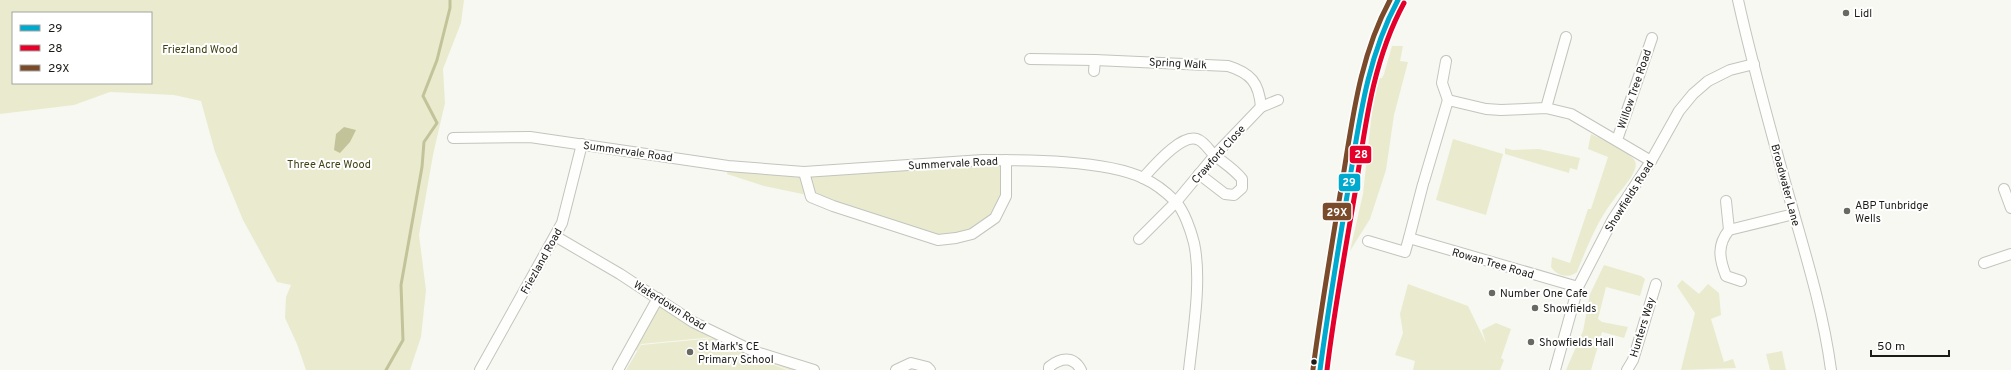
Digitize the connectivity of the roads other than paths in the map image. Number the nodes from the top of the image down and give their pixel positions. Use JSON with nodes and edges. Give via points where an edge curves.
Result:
{"nodes":[{"id":1,"x":1398,"y":0,"type":"edge"},
{"id":2,"x":1738,"y":0,"type":"edge"},
{"id":3,"x":1566,"y":37,"type":"dead end"},
{"id":4,"x":1652,"y":38,"type":"dead end"},
{"id":5,"x":1030,"y":59,"type":"dead end"},
{"id":6,"x":1095,"y":60,"type":"junction"},
{"id":7,"x":1446,"y":61,"type":"dead end"},
{"id":8,"x":1754,"y":64,"type":"junction"},
{"id":9,"x":1094,"y":71,"type":"dead end"},
{"id":10,"x":1278,"y":100,"type":"dead end"},
{"id":11,"x":1448,"y":100,"type":"junction"},
{"id":12,"x":1261,"y":107,"type":"junction"},
{"id":13,"x":1546,"y":108,"type":"junction"},
{"id":14,"x":452,"y":138,"type":"dead end"},
{"id":15,"x":1617,"y":140,"type":"junction"},
{"id":16,"x":582,"y":144,"type":"junction"},
{"id":17,"x":1215,"y":155,"type":"junction"},
{"id":18,"x":1006,"y":160,"type":"junction"},
{"id":19,"x":1651,"y":161,"type":"junction"},
{"id":20,"x":804,"y":172,"type":"junction"},
{"id":21,"x":1199,"y":174,"type":"junction"},
{"id":22,"x":1143,"y":178,"type":"junction"},
{"id":23,"x":2004,"y":189,"type":"dead end"},
{"id":24,"x":1726,"y":201,"type":"dead end"},
{"id":25,"x":1176,"y":202,"type":"junction"},
{"id":26,"x":2011,"y":208,"type":"edge"},
{"id":27,"x":1794,"y":214,"type":"junction"},
{"id":28,"x":1729,"y":230,"type":"junction"},
{"id":29,"x":555,"y":236,"type":"junction"},
{"id":30,"x":1409,"y":238,"type":"junction"},
{"id":31,"x":1139,"y":239,"type":"dead end"},
{"id":32,"x":1368,"y":241,"type":"dead end"},
{"id":33,"x":2011,"y":254,"type":"edge"},
{"id":34,"x":1984,"y":263,"type":"dead end"},
{"id":35,"x":1741,"y":281,"type":"dead end"},
{"id":36,"x":1656,"y":284,"type":"dead end"},
{"id":37,"x":1578,"y":287,"type":"junction"},
{"id":38,"x":658,"y":298,"type":"junction"},
{"id":39,"x":480,"y":370,"type":"edge"},
{"id":40,"x":618,"y":370,"type":"edge"},
{"id":41,"x":814,"y":370,"type":"edge"},
{"id":42,"x":896,"y":370,"type":"edge"},
{"id":43,"x":930,"y":370,"type":"edge"},
{"id":44,"x":1049,"y":370,"type":"edge"},
{"id":45,"x":1081,"y":370,"type":"edge"},
{"id":46,"x":1189,"y":370,"type":"edge"},
{"id":47,"x":1320,"y":370,"type":"edge"},
{"id":48,"x":1555,"y":370,"type":"edge"},
{"id":49,"x":1627,"y":370,"type":"edge"},
{"id":50,"x":1831,"y":370,"type":"edge"}],
"edges":[{"from":1,"to":47,"type":"highway","via":[[1379,37],[1362,107]]},
{"from":2,"to":8,"type":"street","name":"Broadwater Lane"},
{"from":3,"to":13,"type":"street"},
{"from":4,"to":15,"type":"street","name":"Willow Tree Road"},
{"from":5,"to":6,"type":"street","name":"Spring Walk"},
{"from":6,"to":9,"type":"street"},
{"from":6,"to":12,"type":"street","name":"Spring Walk","via":[[1228,66],[1243,70],[1254,82],[1260,94]]},
{"from":7,"to":11,"type":"street","via":[[1442,83]]},
{"from":8,"to":19,"type":"street","name":"Showfields Road","via":[[1730,70],[1693,94]]},
{"from":8,"to":27,"type":"street","name":"Broadwater Lane"},
{"from":10,"to":12,"type":"street","name":"Crawford Close"},
{"from":11,"to":13,"type":"street","name":"Willow Tree Road","via":[[1486,109]]},
{"from":11,"to":30,"type":"street"},
{"from":12,"to":17,"type":"street","name":"Crawford Close"},
{"from":13,"to":15,"type":"street","name":"Willow Tree Road","via":[[1572,114]]},
{"from":14,"to":16,"type":"street","name":"Summervale Road","via":[[530,137]]},
{"from":15,"to":19,"type":"street","name":"Willow Tree Road"},
{"from":16,"to":20,"type":"street","name":"Summervale Road","via":[[728,166]]},
{"from":16,"to":29,"type":"street","name":"Friezland Road","via":[[562,223]]},
{"from":17,"to":21,"type":"street","name":"Crawford Close"},
{"from":17,"to":21,"type":"street","via":[[1242,179],[1242,188],[1234,195],[1225,194]]},
{"from":17,"to":22,"type":"street","via":[[1198,139],[1190,138],[1180,142]]},
{"from":18,"to":20,"type":"street","name":"Summervale Road"},
{"from":18,"to":20,"type":"street","name":"Summervale Road","via":[[1006,196],[995,218],[972,234],[938,240],[811,197]]},
{"from":18,"to":22,"type":"street","name":"Summervale Road","via":[[1082,164],[1118,170]]},
{"from":19,"to":37,"type":"street","name":"Showfields Road","via":[[1613,220]]},
{"from":21,"to":25,"type":"street","name":"Crawford Close"},
{"from":22,"to":25,"type":"street","name":"Summervale Road"},
{"from":23,"to":26,"type":"street"},
{"from":24,"to":28,"type":"street"},
{"from":25,"to":31,"type":"street","name":"Crawford Close"},
{"from":25,"to":46,"type":"street","name":"Summervale Road","via":[[1194,242],[1197,275]]},
{"from":27,"to":28,"type":"street"},
{"from":27,"to":50,"type":"street","name":"Broadwater Lane","via":[[1811,270]]},
{"from":28,"to":35,"type":"street","via":[[1719,248],[1721,264],[1726,276]]},
{"from":29,"to":38,"type":"street","name":"Waterdown Road"},
{"from":29,"to":39,"type":"street","name":"Friezland Road"},
{"from":30,"to":32,"type":"street","via":[[1405,252]]},
{"from":30,"to":37,"type":"street","name":"Rowan Tree Road"},
{"from":33,"to":34,"type":"street"},
{"from":36,"to":49,"type":"street","name":"Hunters Way","via":[[1633,360]]},
{"from":37,"to":48,"type":"street","name":"Showfields Road"},
{"from":38,"to":40,"type":"street"},
{"from":38,"to":41,"type":"street","name":"Waterdown Road","via":[[694,322],[753,352]]},
{"from":42,"to":43,"type":"street","via":[[911,363]]},
{"from":44,"to":45,"type":"street","via":[[1049,367],[1058,360],[1068,359]]}]}
